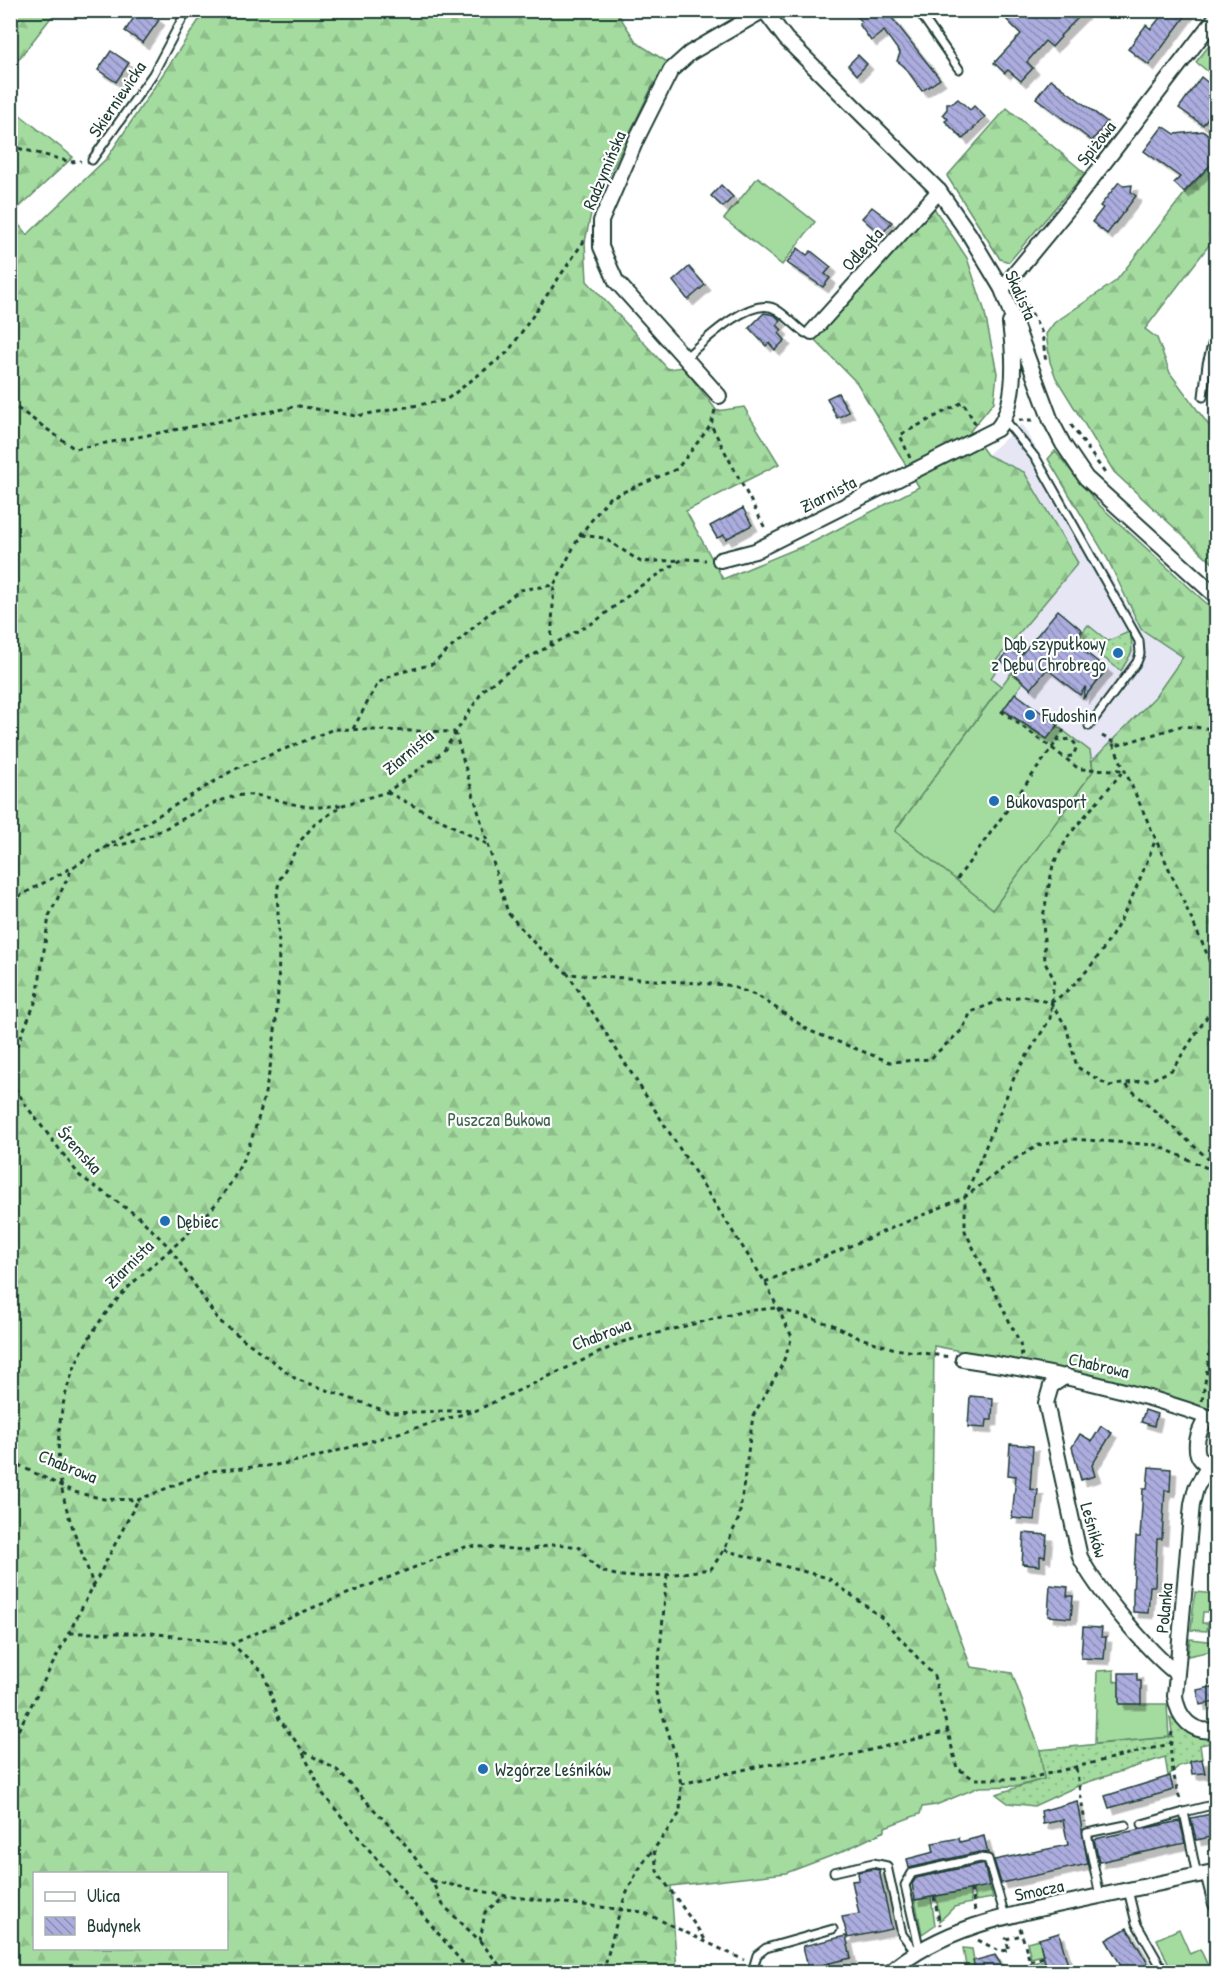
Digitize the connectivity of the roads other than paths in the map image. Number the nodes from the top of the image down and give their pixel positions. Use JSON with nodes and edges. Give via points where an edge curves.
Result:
{"nodes":[{"id":1,"x":187,"y":10,"type":"edge"},
{"id":2,"x":782,"y":10,"type":"edge"},
{"id":3,"x":918,"y":10,"type":"edge"},
{"id":4,"x":766,"y":13,"type":"edge"},
{"id":5,"x":1216,"y":17,"type":"edge"},
{"id":6,"x":959,"y":69,"type":"dead end"},
{"id":7,"x":92,"y":160,"type":"road end"},
{"id":8,"x":939,"y":191,"type":"junction"},
{"id":9,"x":1002,"y":289,"type":"junction"},
{"id":10,"x":1216,"y":330,"type":"edge"},
{"id":11,"x":812,"y":332,"type":"joint"},
{"id":12,"x":684,"y":359,"type":"junction"},
{"id":13,"x":719,"y":396,"type":"road end"},
{"id":14,"x":1203,"y":397,"type":"dead end"},
{"id":15,"x":1005,"y":420,"type":"junction"},
{"id":16,"x":720,"y":560,"type":"road end"},
{"id":17,"x":1216,"y":596,"type":"edge"},
{"id":18,"x":1089,"y":726,"type":"dead end"},
{"id":19,"x":963,"y":1359,"type":"road end"},
{"id":20,"x":1066,"y":1376,"type":"junction"},
{"id":21,"x":1209,"y":1417,"type":"edge"},
{"id":22,"x":1213,"y":1464,"type":"edge"},
{"id":23,"x":1176,"y":1673,"type":"junction"},
{"id":24,"x":1216,"y":1730,"type":"edge"},
{"id":25,"x":1216,"y":1804,"type":"edge"},
{"id":26,"x":1184,"y":1812,"type":"junction"},
{"id":27,"x":1142,"y":1824,"type":"dead end"},
{"id":28,"x":1126,"y":1825,"type":"dead end"},
{"id":29,"x":834,"y":1872,"type":"dead end"},
{"id":30,"x":1202,"y":1875,"type":"junction"},
{"id":31,"x":1128,"y":1890,"type":"junction"},
{"id":32,"x":1100,"y":1896,"type":"junction"},
{"id":33,"x":1216,"y":1904,"type":"edge"},
{"id":34,"x":1010,"y":1915,"type":"junction"},
{"id":35,"x":833,"y":1929,"type":"dead end"},
{"id":36,"x":918,"y":1952,"type":"junction"},
{"id":37,"x":752,"y":1972,"type":"edge"},
{"id":38,"x":890,"y":1972,"type":"edge"},
{"id":39,"x":1164,"y":1972,"type":"edge"}],
"edges":[{"from":1,"to":7,"type":"lane","name":"Skierniewicka","via":[[153,74]]},
{"from":2,"to":4,"type":"street","name":"Radzymińska"},
{"from":3,"to":6,"type":"lane"},
{"from":4,"to":8,"type":"street","name":"Skalista","via":[[786,39]]},
{"from":4,"to":12,"type":"street","name":"Radzymińska","via":[[690,53],[671,70],[600,220],[601,247],[616,281]]},
{"from":5,"to":9,"type":"street","name":"Spiżowa"},
{"from":8,"to":9,"type":"street","name":"Skalista"},
{"from":8,"to":11,"type":"street","name":"Odległa"},
{"from":9,"to":15,"type":"street","via":[[1012,347]]},
{"from":9,"to":17,"type":"street","name":"Skalista","via":[[1051,421],[1075,463],[1098,489]]},
{"from":10,"to":14,"type":"lane"},
{"from":11,"to":12,"type":"lane","via":[[805,333],[776,309],[762,305],[731,320]]},
{"from":12,"to":13,"type":"street","name":"Radzymińska"},
{"from":15,"to":16,"type":"street","name":"Ziarnista","via":[[983,437],[772,543],[738,558]]},
{"from":15,"to":18,"type":"lane","via":[[1037,460],[1139,641],[1137,662]]},
{"from":19,"to":20,"type":"street","name":"Chabrowa"},
{"from":20,"to":21,"type":"street","name":"Chabrowa","via":[[1155,1398]]},
{"from":20,"to":23,"type":"street","name":"Leśników","via":[[1051,1386],[1046,1403],[1080,1557],[1093,1579],[1159,1659]]},
{"from":21,"to":22,"type":"street","name":"Polanka","via":[[1200,1427],[1196,1442],[1200,1457]]},
{"from":22,"to":23,"type":"street","name":"Polanka","via":[[1196,1488],[1192,1504]]},
{"from":23,"to":24,"type":"street","name":"Polanka","via":[[1177,1711],[1202,1731]]},
{"from":25,"to":26,"type":"lane"},
{"from":26,"to":27,"type":"lane"},
{"from":26,"to":30,"type":"lane"},
{"from":28,"to":32,"type":"lane","via":[[1087,1833]]},
{"from":29,"to":36,"type":"lane","via":[[873,1863],[887,1866],[902,1934]]},
{"from":30,"to":31,"type":"street","name":"Smocza"},
{"from":30,"to":33,"type":"street"},
{"from":31,"to":32,"type":"street","name":"Smocza"},
{"from":31,"to":39,"type":"lane","via":[[1136,1923]]},
{"from":32,"to":34,"type":"street","name":"Smocza"},
{"from":34,"to":36,"type":"street","name":"Smocza","via":[[974,1920]]},
{"from":34,"to":36,"type":"lane","via":[[988,1860],[980,1858],[912,1873],[905,1885]]},
{"from":35,"to":37,"type":"lane","via":[[766,1948],[757,1954]]},
{"from":36,"to":38,"type":"street","name":"Smocza"}]}
